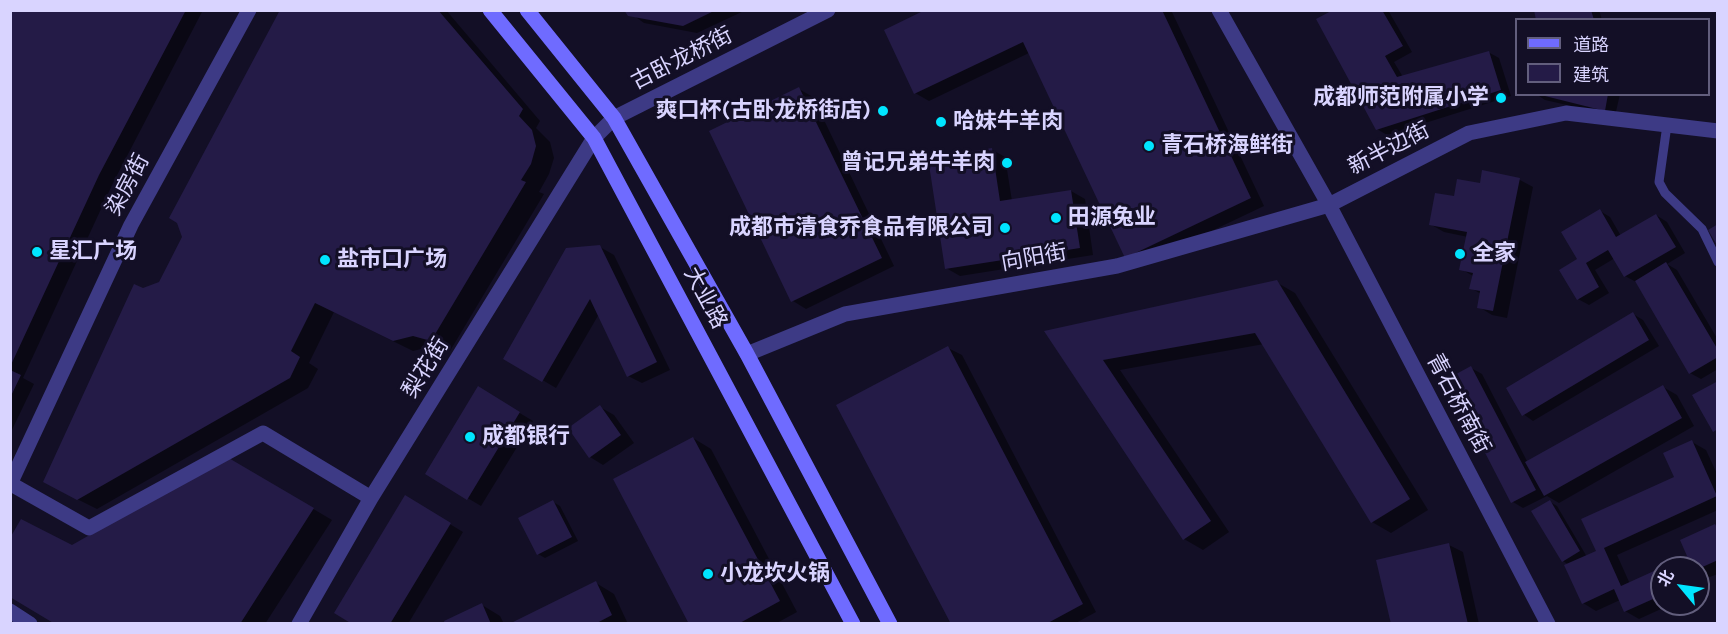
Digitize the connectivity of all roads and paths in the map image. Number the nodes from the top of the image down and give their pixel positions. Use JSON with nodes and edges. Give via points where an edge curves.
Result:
{"nodes":[{"id":1,"x":249,"y":10,"type":"edge"},
{"id":2,"x":490,"y":10,"type":"edge"},
{"id":3,"x":527,"y":10,"type":"edge"},
{"id":4,"x":828,"y":10,"type":"edge"},
{"id":5,"x":1219,"y":10,"type":"edge"},
{"id":6,"x":614,"y":118,"type":"junction"},
{"id":7,"x":1667,"y":125,"type":"junction"},
{"id":8,"x":1718,"y":131,"type":"edge"},
{"id":9,"x":594,"y":138,"type":"junction"},
{"id":10,"x":1329,"y":205,"type":"junction"},
{"id":11,"x":1718,"y":262,"type":"edge"},
{"id":12,"x":747,"y":354,"type":"junction"},
{"id":13,"x":11,"y":484,"type":"edge"},
{"id":14,"x":371,"y":498,"type":"junction"},
{"id":15,"x":10,"y":611,"type":"edge"},
{"id":16,"x":30,"y":624,"type":"edge"},
{"id":17,"x":299,"y":624,"type":"edge"},
{"id":18,"x":853,"y":624,"type":"edge"},
{"id":19,"x":890,"y":624,"type":"edge"},
{"id":20,"x":1548,"y":624,"type":"edge"}],
"edges":[{"from":1,"to":13,"type":"street","name":"染房街","via":[[131,225]]},
{"from":2,"to":9,"type":"main road","name":"大业路"},
{"from":3,"to":6,"type":"main road","name":"大业路"},
{"from":4,"to":6,"type":"street","name":"古卧龙桥街"},
{"from":5,"to":10,"type":"street","name":"青石桥南街"},
{"from":6,"to":9,"type":"street","name":"古卧龙桥街"},
{"from":6,"to":12,"type":"main road","name":"大业路"},
{"from":7,"to":8,"type":"street","name":"新半边街"},
{"from":7,"to":10,"type":"street","name":"新半边街","via":[[1566,113],[1469,133]]},
{"from":7,"to":11,"type":"lane","via":[[1659,182],[1702,229]]},
{"from":9,"to":14,"type":"street","name":"梨花街"},
{"from":9,"to":18,"type":"main road","name":"大业路"},
{"from":10,"to":12,"type":"street","name":"向阳街","via":[[1117,266],[845,314]]},
{"from":10,"to":20,"type":"street","name":"青石桥南街"},
{"from":12,"to":19,"type":"main road","name":"大业路"},
{"from":13,"to":14,"type":"street","via":[[89,528],[263,433]]},
{"from":14,"to":17,"type":"street","name":"梨花街"},
{"from":15,"to":16,"type":"street"}]}
